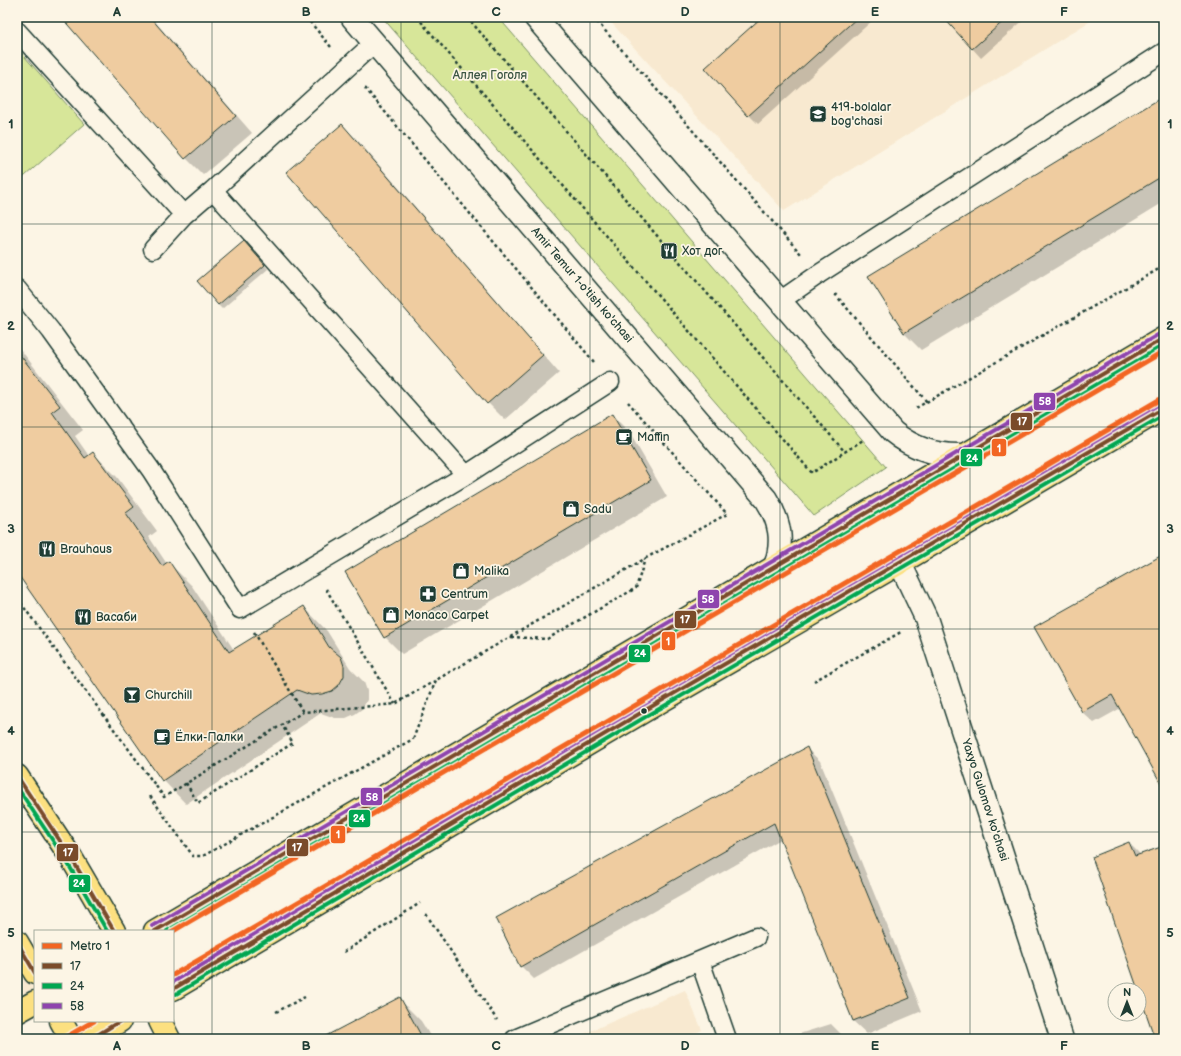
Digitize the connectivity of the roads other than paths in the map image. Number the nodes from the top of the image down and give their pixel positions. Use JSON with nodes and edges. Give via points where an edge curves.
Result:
{"nodes":[{"id":1,"x":352,"y":17,"type":"edge"},
{"id":2,"x":535,"y":17,"type":"edge"},
{"id":3,"x":17,"y":31,"type":"edge"},
{"id":4,"x":374,"y":43,"type":"junction"},
{"id":5,"x":1164,"y":52,"type":"edge"},
{"id":6,"x":213,"y":190,"type":"junction"},
{"id":7,"x":184,"y":215,"type":"junction"},
{"id":8,"x":153,"y":249,"type":"dead end"},
{"id":9,"x":17,"y":289,"type":"edge"},
{"id":10,"x":780,"y":301,"type":"junction"},
{"id":11,"x":1164,"y":338,"type":"edge"},
{"id":12,"x":610,"y":382,"type":"road end"},
{"id":13,"x":1164,"y":408,"type":"edge"},
{"id":14,"x":963,"y":455,"type":"junction"},
{"id":15,"x":466,"y":475,"type":"junction"},
{"id":16,"x":900,"y":563,"type":"junction"},
{"id":17,"x":775,"y":566,"type":"junction"},
{"id":18,"x":17,"y":776,"type":"edge"},
{"id":19,"x":113,"y":930,"type":"edge"},
{"id":20,"x":157,"y":930,"type":"edge"},
{"id":21,"x":756,"y":937,"type":"dead end"},
{"id":22,"x":17,"y":942,"type":"edge"},
{"id":23,"x":700,"y":961,"type":"junction"},
{"id":24,"x":34,"y":971,"type":"edge"},
{"id":25,"x":174,"y":988,"type":"edge"},
{"id":26,"x":34,"y":1003,"type":"edge"},
{"id":27,"x":17,"y":1012,"type":"edge"},
{"id":28,"x":62,"y":1022,"type":"edge"},
{"id":29,"x":118,"y":1022,"type":"edge"},
{"id":30,"x":160,"y":1022,"type":"edge"},
{"id":31,"x":71,"y":1039,"type":"edge"},
{"id":32,"x":91,"y":1039,"type":"edge"},
{"id":33,"x":169,"y":1039,"type":"edge"},
{"id":34,"x":515,"y":1039,"type":"edge"},
{"id":35,"x":727,"y":1039,"type":"edge"},
{"id":36,"x":1062,"y":1039,"type":"edge"}],
"edges":[{"from":1,"to":4,"type":"street","name":"Amir Temur 1-o'tish ko'chasi"},
{"from":2,"to":10,"type":"street"},
{"from":3,"to":7,"type":"lane"},
{"from":4,"to":6,"type":"lane"},
{"from":4,"to":17,"type":"street","name":"Amir Temur 1-o'tish ko'chasi","via":[[766,499],[780,530],[780,549]]},
{"from":5,"to":10,"type":"lane"},
{"from":6,"to":7,"type":"lane"},
{"from":6,"to":15,"type":"lane"},
{"from":7,"to":8,"type":"lane"},
{"from":9,"to":15,"type":"lane","via":[[51,331],[151,470],[240,609]]},
{"from":10,"to":14,"type":"street","via":[[893,432],[929,452],[939,455]]},
{"from":11,"to":14,"type":"main road"},
{"from":12,"to":15,"type":"lane"},
{"from":13,"to":16,"type":"main road"},
{"from":14,"to":17,"type":"main road"},
{"from":16,"to":25,"type":"main road"},
{"from":16,"to":36,"type":"street","name":"Yaxyo Gulomov ko'chasi","via":[[926,618]]},
{"from":17,"to":20,"type":"main road"},
{"from":18,"to":19,"type":"main road","via":[[72,859]]},
{"from":21,"to":23,"type":"lane"},
{"from":22,"to":24,"type":"main road"},
{"from":23,"to":34,"type":"lane"},
{"from":23,"to":35,"type":"lane"},
{"from":26,"to":27,"type":"main road"},
{"from":28,"to":31,"type":"main road"},
{"from":29,"to":32,"type":"main road"},
{"from":30,"to":33,"type":"main road"}]}
